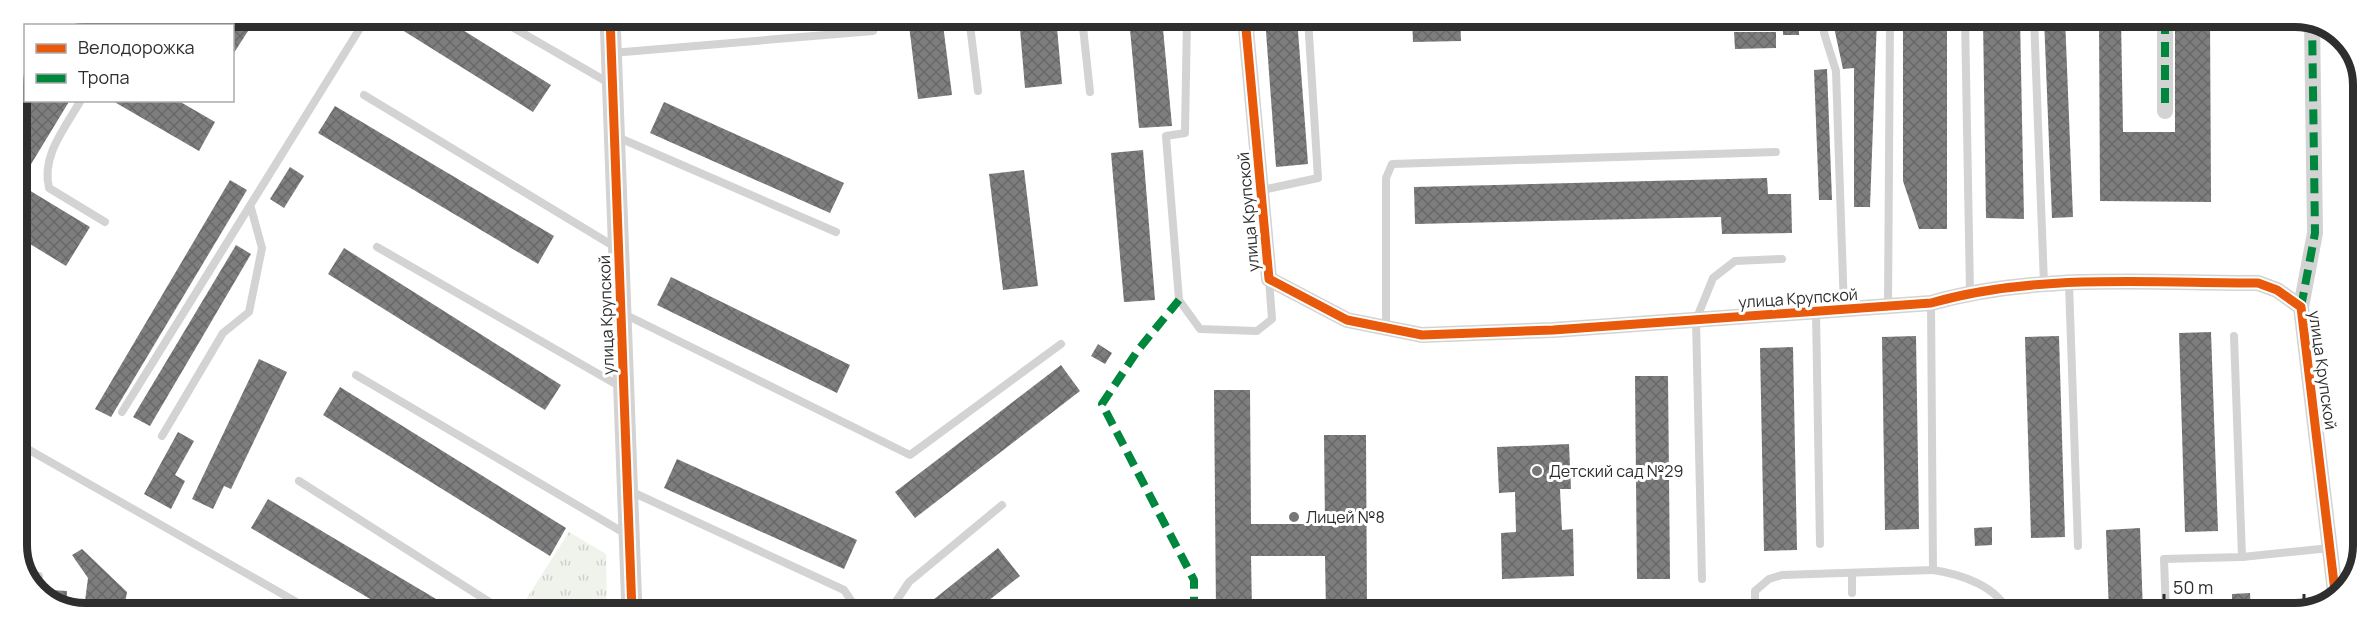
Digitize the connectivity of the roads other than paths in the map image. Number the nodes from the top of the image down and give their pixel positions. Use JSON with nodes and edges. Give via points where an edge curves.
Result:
{"nodes":[{"id":1,"x":361,"y":27,"type":"edge"},
{"id":2,"x":512,"y":27,"type":"edge"},
{"id":3,"x":610,"y":27,"type":"edge"},
{"id":4,"x":970,"y":27,"type":"edge"},
{"id":5,"x":1083,"y":27,"type":"edge"},
{"id":6,"x":1187,"y":27,"type":"edge"},
{"id":7,"x":1246,"y":27,"type":"edge"},
{"id":8,"x":1309,"y":27,"type":"edge"},
{"id":9,"x":1824,"y":27,"type":"edge"},
{"id":10,"x":1890,"y":27,"type":"edge"},
{"id":11,"x":1965,"y":27,"type":"edge"},
{"id":12,"x":2034,"y":27,"type":"edge"},
{"id":13,"x":2165,"y":27,"type":"edge"},
{"id":14,"x":2312,"y":30,"type":"edge"},
{"id":15,"x":873,"y":31,"type":"dead end"},
{"id":16,"x":611,"y":53,"type":"junction"},
{"id":17,"x":613,"y":85,"type":"junction"},
{"id":18,"x":978,"y":90,"type":"dead end"},
{"id":19,"x":1090,"y":92,"type":"dead end"},
{"id":20,"x":364,"y":95,"type":"dead end"},
{"id":21,"x":80,"y":102,"type":"edge"},
{"id":22,"x":2165,"y":111,"type":"dead end"},
{"id":23,"x":614,"y":136,"type":"junction"},
{"id":24,"x":1776,"y":152,"type":"dead end"},
{"id":25,"x":1262,"y":190,"type":"junction"},
{"id":26,"x":251,"y":208,"type":"junction"},
{"id":27,"x":105,"y":222,"type":"dead end"},
{"id":28,"x":836,"y":232,"type":"dead end"},
{"id":29,"x":377,"y":247,"type":"dead end"},
{"id":30,"x":618,"y":248,"type":"junction"},
{"id":31,"x":1782,"y":259,"type":"dead end"},
{"id":32,"x":1269,"y":279,"type":"junction"},
{"id":33,"x":2070,"y":283,"type":"junction"},
{"id":34,"x":2044,"y":284,"type":"junction"},
{"id":35,"x":1970,"y":292,"type":"junction"},
{"id":36,"x":1931,"y":303,"type":"junction"},
{"id":37,"x":1888,"y":305,"type":"junction"},
{"id":38,"x":2301,"y":307,"type":"junction"},
{"id":39,"x":1844,"y":310,"type":"junction"},
{"id":40,"x":621,"y":312,"type":"junction"},
{"id":41,"x":1816,"y":312,"type":"junction"},
{"id":42,"x":1696,"y":320,"type":"junction"},
{"id":43,"x":1386,"y":329,"type":"junction"},
{"id":44,"x":2234,"y":336,"type":"dead end"},
{"id":45,"x":1061,"y":344,"type":"dead end"},
{"id":46,"x":356,"y":375,"type":"dead end"},
{"id":47,"x":624,"y":388,"type":"junction"},
{"id":48,"x":122,"y":412,"type":"dead end"},
{"id":49,"x":162,"y":436,"type":"dead end"},
{"id":50,"x":27,"y":449,"type":"edge"},
{"id":51,"x":299,"y":481,"type":"dead end"},
{"id":52,"x":627,"y":489,"type":"junction"},
{"id":53,"x":1002,"y":505,"type":"dead end"},
{"id":54,"x":629,"y":536,"type":"junction"},
{"id":55,"x":1820,"y":544,"type":"dead end"},
{"id":56,"x":2078,"y":546,"type":"dead end"},
{"id":57,"x":2331,"y":548,"type":"junction"},
{"id":58,"x":2242,"y":557,"type":"junction"},
{"id":59,"x":1933,"y":570,"type":"junction"},
{"id":60,"x":1852,"y":573,"type":"junction"},
{"id":61,"x":39,"y":576,"type":"dead end"},
{"id":62,"x":1702,"y":579,"type":"dead end"},
{"id":63,"x":39,"y":580,"type":"edge"},
{"id":64,"x":2335,"y":587,"type":"edge"},
{"id":65,"x":1852,"y":593,"type":"dead end"},
{"id":66,"x":296,"y":603,"type":"edge"},
{"id":67,"x":490,"y":603,"type":"edge"},
{"id":68,"x":632,"y":603,"type":"edge"},
{"id":69,"x":853,"y":603,"type":"edge"},
{"id":70,"x":895,"y":603,"type":"edge"},
{"id":71,"x":1755,"y":603,"type":"edge"},
{"id":72,"x":2005,"y":603,"type":"edge"},
{"id":73,"x":2166,"y":603,"type":"edge"}],
"edges":[{"from":1,"to":26,"type":"lane"},
{"from":2,"to":17,"type":"lane"},
{"from":3,"to":16,"type":"street","name":"улица Крупской"},
{"from":4,"to":18,"type":"lane"},
{"from":5,"to":19,"type":"lane"},
{"from":6,"to":32,"type":"lane","via":[[1185,133],[1166,136],[1179,300],[1200,329],[1257,331],[1272,319]]},
{"from":7,"to":25,"type":"street","name":"улица Крупской"},
{"from":8,"to":25,"type":"lane","via":[[1318,178]]},
{"from":9,"to":39,"type":"lane","via":[[1836,71]]},
{"from":10,"to":37,"type":"lane"},
{"from":11,"to":35,"type":"lane"},
{"from":12,"to":34,"type":"lane"},
{"from":13,"to":22,"type":"street"},
{"from":14,"to":38,"type":"street","name":"улица Крупской","via":[[2315,233]]},
{"from":15,"to":16,"type":"lane"},
{"from":16,"to":17,"type":"street","name":"улица Крупской"},
{"from":17,"to":23,"type":"street","name":"улица Крупской"},
{"from":20,"to":30,"type":"lane"},
{"from":21,"to":27,"type":"lane","via":[[49,156],[46,174],[49,188]]},
{"from":23,"to":28,"type":"lane"},
{"from":23,"to":30,"type":"street","name":"улица Крупской"},
{"from":24,"to":43,"type":"lane","via":[[1392,164],[1386,178]]},
{"from":25,"to":32,"type":"street","name":"улица Крупской"},
{"from":26,"to":48,"type":"lane"},
{"from":26,"to":49,"type":"lane","via":[[262,249],[249,312],[223,333]]},
{"from":29,"to":47,"type":"lane"},
{"from":30,"to":40,"type":"street","name":"улица Крупской"},
{"from":31,"to":42,"type":"lane","via":[[1735,261],[1713,278]]},
{"from":32,"to":43,"type":"street","name":"улица Крупской","via":[[1347,320]]},
{"from":33,"to":34,"type":"street","name":"улица Крупской"},
{"from":33,"to":38,"type":"street","name":"улица Крупской","via":[[2258,283],[2277,290]]},
{"from":33,"to":56,"type":"lane"},
{"from":34,"to":35,"type":"street","name":"улица Крупской"},
{"from":35,"to":36,"type":"street","name":"улица Крупской"},
{"from":36,"to":37,"type":"street","name":"улица Крупской"},
{"from":36,"to":59,"type":"lane"},
{"from":37,"to":39,"type":"street","name":"улица Крупской"},
{"from":38,"to":57,"type":"street","name":"улица Крупской"},
{"from":39,"to":41,"type":"street","name":"улица Крупской"},
{"from":40,"to":45,"type":"lane","via":[[910,454]]},
{"from":40,"to":47,"type":"street","name":"улица Крупской"},
{"from":41,"to":42,"type":"street","name":"улица Крупской"},
{"from":41,"to":55,"type":"lane"},
{"from":42,"to":43,"type":"street","name":"улица Крупской","via":[[1422,335]]},
{"from":42,"to":62,"type":"lane"},
{"from":44,"to":58,"type":"lane"},
{"from":46,"to":54,"type":"lane"},
{"from":47,"to":52,"type":"street","name":"улица Крупской"},
{"from":50,"to":66,"type":"lane"},
{"from":51,"to":67,"type":"lane"},
{"from":52,"to":54,"type":"street","name":"улица Крупской"},
{"from":52,"to":69,"type":"lane","via":[[844,590]]},
{"from":53,"to":70,"type":"lane","via":[[909,582]]},
{"from":54,"to":68,"type":"street","name":"улица Крупской"},
{"from":57,"to":58,"type":"lane"},
{"from":57,"to":64,"type":"street","name":"улица Крупской"},
{"from":58,"to":73,"type":"lane","via":[[2164,559]]},
{"from":59,"to":60,"type":"lane"},
{"from":59,"to":72,"type":"lane","via":[[1960,574]]},
{"from":60,"to":65,"type":"lane"},
{"from":60,"to":71,"type":"lane","via":[[1782,575],[1769,579],[1755,591]]},
{"from":61,"to":63,"type":"lane"}]}
